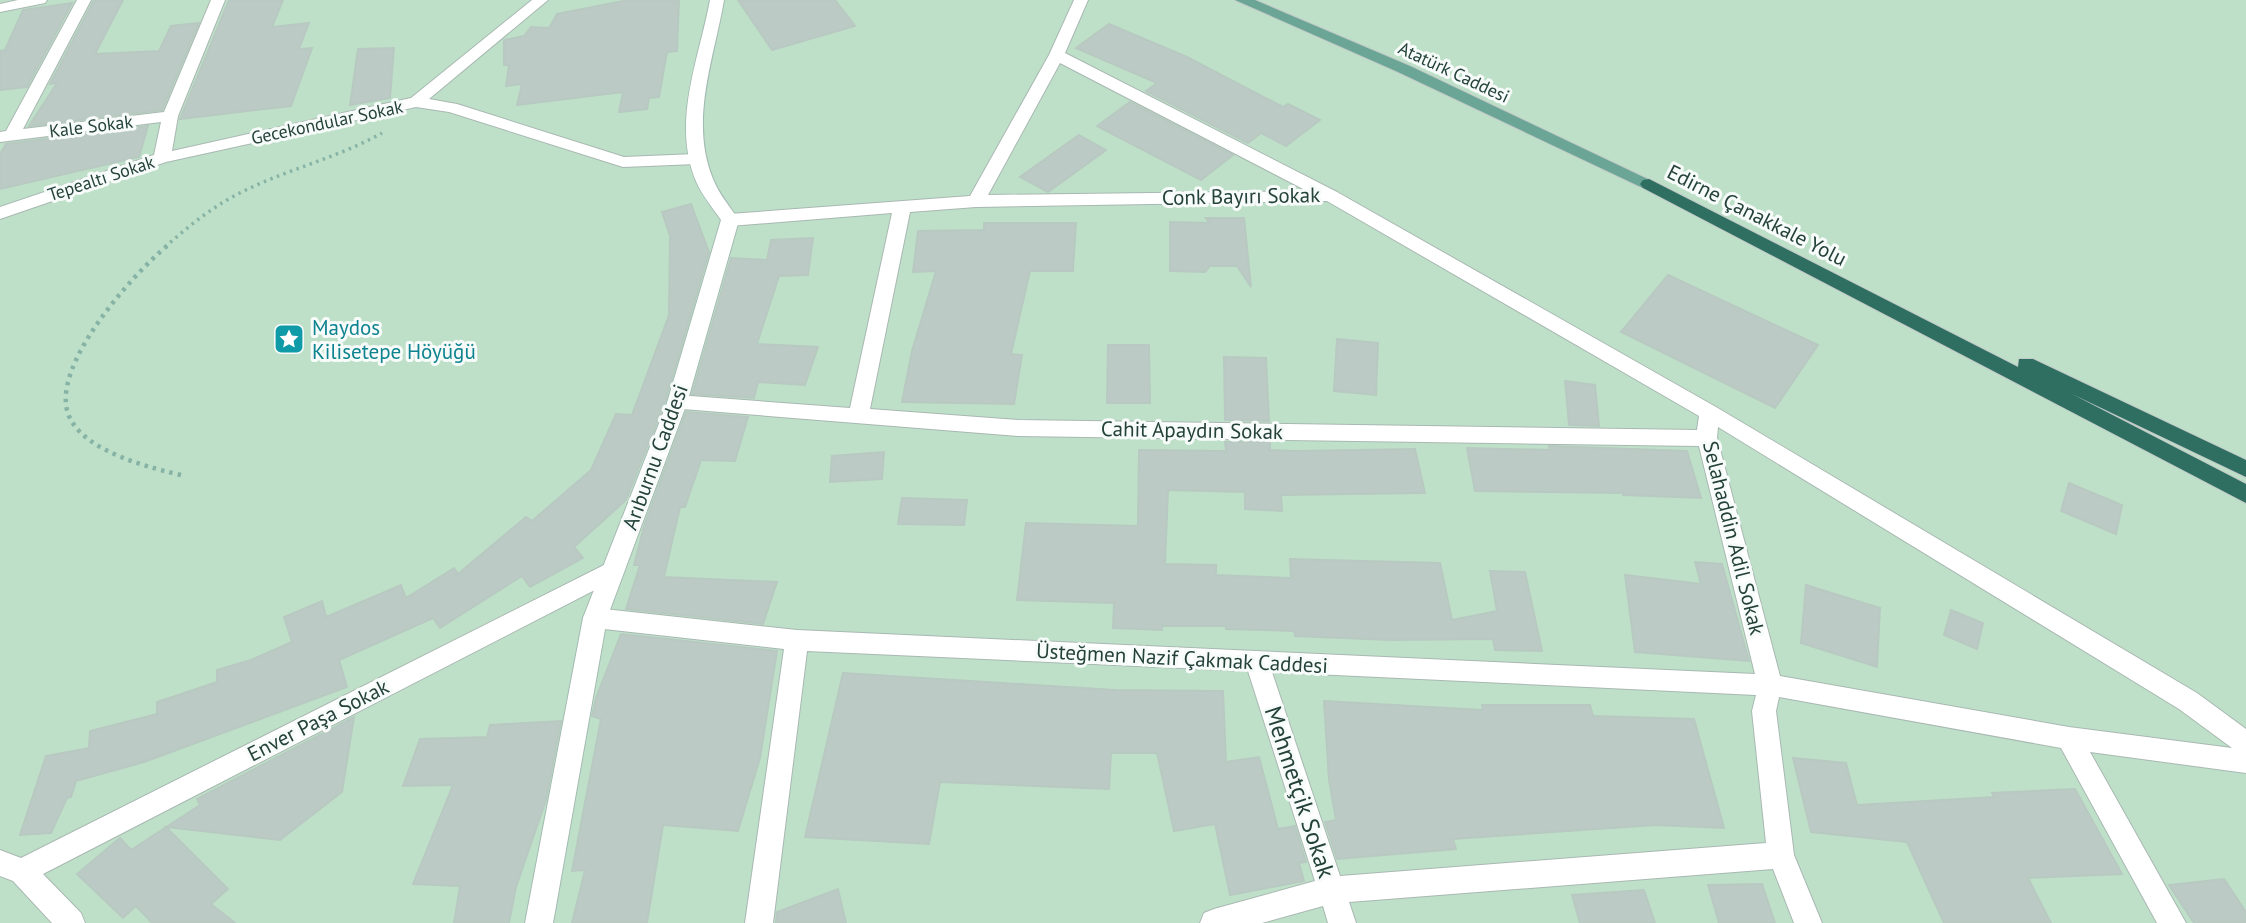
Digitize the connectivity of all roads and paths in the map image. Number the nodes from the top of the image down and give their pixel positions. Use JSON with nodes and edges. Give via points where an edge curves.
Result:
{"nodes":[{"id":1,"x":40,"y":0,"type":"edge"},
{"id":2,"x":84,"y":0,"type":"edge"},
{"id":3,"x":218,"y":0,"type":"edge"},
{"id":4,"x":541,"y":0,"type":"edge"},
{"id":5,"x":718,"y":0,"type":"edge"},
{"id":6,"x":1081,"y":0,"type":"edge"},
{"id":7,"x":1242,"y":0,"type":"edge"},
{"id":8,"x":0,"y":8,"type":"edge"},
{"id":9,"x":1057,"y":55,"type":"junction"},
{"id":10,"x":416,"y":102,"type":"junction"},
{"id":11,"x":170,"y":117,"type":"junction"},
{"id":12,"x":6,"y":136,"type":"edge"},
{"id":13,"x":162,"y":158,"type":"junction"},
{"id":14,"x":696,"y":159,"type":"junction"},
{"id":15,"x":1649,"y":184,"type":"junction"},
{"id":16,"x":1331,"y":196,"type":"junction"},
{"id":17,"x":976,"y":201,"type":"junction"},
{"id":18,"x":902,"y":206,"type":"junction"},
{"id":19,"x":0,"y":213,"type":"edge"},
{"id":20,"x":730,"y":220,"type":"junction"},
{"id":21,"x":677,"y":403,"type":"junction"},
{"id":22,"x":1709,"y":412,"type":"junction"},
{"id":23,"x":859,"y":414,"type":"junction"},
{"id":24,"x":1707,"y":438,"type":"junction"},
{"id":25,"x":2246,"y":469,"type":"edge"},
{"id":26,"x":185,"y":476,"type":"dead end"},
{"id":27,"x":2246,"y":494,"type":"edge"},
{"id":28,"x":614,"y":569,"type":"junction"},
{"id":29,"x":595,"y":618,"type":"junction"},
{"id":30,"x":797,"y":640,"type":"junction"},
{"id":31,"x":1257,"y":662,"type":"junction"},
{"id":32,"x":1770,"y":685,"type":"junction"},
{"id":33,"x":2069,"y":738,"type":"junction"},
{"id":34,"x":2246,"y":743,"type":"edge"},
{"id":35,"x":2246,"y":761,"type":"edge"},
{"id":36,"x":1781,"y":856,"type":"junction"},
{"id":37,"x":11,"y":867,"type":"edge"},
{"id":38,"x":1332,"y":890,"type":"junction"},
{"id":39,"x":71,"y":923,"type":"edge"},
{"id":40,"x":539,"y":923,"type":"edge"},
{"id":41,"x":759,"y":923,"type":"edge"},
{"id":42,"x":1214,"y":923,"type":"edge"},
{"id":43,"x":1342,"y":923,"type":"edge"},
{"id":44,"x":1808,"y":923,"type":"edge"},
{"id":45,"x":2172,"y":923,"type":"edge"}],
"edges":[{"from":1,"to":8,"type":"street"},
{"from":2,"to":12,"type":"street","name":"Kale Sokak"},
{"from":3,"to":11,"type":"street","name":"Tepealtı Sokak"},
{"from":4,"to":10,"type":"street","name":"Gecekondular Sokak"},
{"from":5,"to":14,"type":"street","via":[[693,108]]},
{"from":6,"to":9,"type":"street"},
{"from":7,"to":15,"type":"main road","name":"Atatürk Caddesi","via":[[1393,64]]},
{"from":9,"to":16,"type":"street","name":"Conk Bayırı Sokak"},
{"from":9,"to":17,"type":"street"},
{"from":10,"to":13,"type":"street","name":"Gecekondular Sokak"},
{"from":10,"to":14,"type":"street","via":[[452,107],[623,162]]},
{"from":10,"to":26,"type":"path","via":[[402,121],[363,146],[228,199],[190,226],[101,314],[72,373],[66,400],[69,418],[102,445],[145,466]]},
{"from":11,"to":12,"type":"street","name":"Kale Sokak"},
{"from":11,"to":13,"type":"street","name":"Tepealtı Sokak"},
{"from":13,"to":19,"type":"street","name":"Tepealtı Sokak"},
{"from":14,"to":20,"type":"street","via":[[704,181]]},
{"from":15,"to":25,"type":"highway","name":"Edirne Çanakkale Yolu"},
{"from":15,"to":27,"type":"highway","name":"Edirne Çanakkale Yolu"},
{"from":16,"to":17,"type":"street","name":"Conk Bayırı Sokak"},
{"from":16,"to":22,"type":"street","name":"Selahaddin Adil Sokak"},
{"from":17,"to":18,"type":"street","name":"Conk Bayırı Sokak"},
{"from":18,"to":20,"type":"street","name":"Conk Bayırı Sokak"},
{"from":18,"to":23,"type":"street"},
{"from":20,"to":21,"type":"street","name":"Arıburnu Caddesi"},
{"from":21,"to":23,"type":"street","name":"Cahit Apaydın Sokak"},
{"from":21,"to":28,"type":"street","name":"Arıburnu Caddesi"},
{"from":22,"to":24,"type":"street","name":"Selahaddin Adil Sokak"},
{"from":22,"to":34,"type":"street","via":[[2188,701]]},
{"from":23,"to":24,"type":"street","name":"Cahit Apaydın Sokak","via":[[1018,428]]},
{"from":24,"to":32,"type":"street","name":"Selahaddin Adil Sokak"},
{"from":28,"to":29,"type":"street","name":"Arıburnu Caddesi"},
{"from":28,"to":37,"type":"street","name":"Enver Paşa Sokak"},
{"from":29,"to":30,"type":"street","name":"Üsteğmen Nazif Çakmak Caddesi"},
{"from":29,"to":40,"type":"street","name":"Arıburnu Caddesi"},
{"from":30,"to":31,"type":"street","name":"Üsteğmen Nazif Çakmak Caddesi"},
{"from":30,"to":41,"type":"street"},
{"from":31,"to":32,"type":"street","name":"Üsteğmen Nazif Çakmak Caddesi"},
{"from":31,"to":38,"type":"street","name":"Mehmetçik Sokak"},
{"from":32,"to":33,"type":"street","name":"Üsteğmen Nazif Çakmak Caddesi"},
{"from":32,"to":36,"type":"street","name":"Selahaddin Adil Sokak","via":[[1764,711]]},
{"from":33,"to":35,"type":"street","name":"Üsteğmen Nazif Çakmak Caddesi"},
{"from":33,"to":45,"type":"street"},
{"from":36,"to":38,"type":"street"},
{"from":36,"to":44,"type":"street","name":"Selahaddin Adil Sokak"},
{"from":37,"to":39,"type":"street"},
{"from":38,"to":42,"type":"street"},
{"from":38,"to":43,"type":"street","name":"Mehmetçik Sokak"}]}
